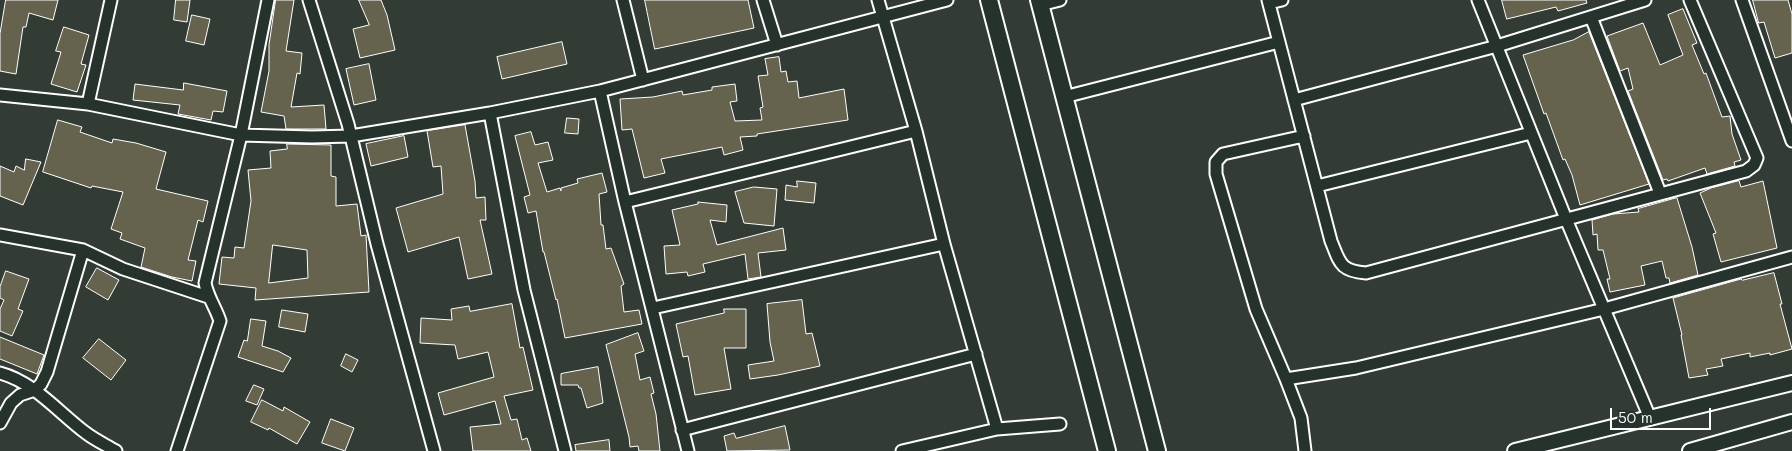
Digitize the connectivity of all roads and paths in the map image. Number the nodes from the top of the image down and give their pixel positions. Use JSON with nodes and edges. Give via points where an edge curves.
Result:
{"nodes":[{"id":1,"x":111,"y":0,"type":"edge"},
{"id":2,"x":268,"y":0,"type":"edge"},
{"id":3,"x":309,"y":0,"type":"edge"},
{"id":4,"x":623,"y":0,"type":"edge"},
{"id":5,"x":764,"y":0,"type":"edge"},
{"id":6,"x":878,"y":0,"type":"edge"},
{"id":7,"x":947,"y":0,"type":"edge"},
{"id":8,"x":989,"y":0,"type":"edge"},
{"id":9,"x":1060,"y":0,"type":"edge"},
{"id":10,"x":1282,"y":0,"type":"edge"},
{"id":11,"x":1478,"y":0,"type":"edge"},
{"id":12,"x":1645,"y":0,"type":"edge"},
{"id":13,"x":1690,"y":0,"type":"edge"},
{"id":14,"x":1742,"y":0,"type":"edge"},
{"id":15,"x":1040,"y":2,"type":"edge"},
{"id":16,"x":1269,"y":2,"type":"edge"},
{"id":17,"x":883,"y":17,"type":"junction"},
{"id":18,"x":1591,"y":17,"type":"junction"},
{"id":19,"x":1279,"y":42,"type":"junction"},
{"id":20,"x":777,"y":45,"type":"junction"},
{"id":21,"x":1497,"y":46,"type":"junction"},
{"id":22,"x":643,"y":80,"type":"junction"},
{"id":23,"x":600,"y":91,"type":"junction"},
{"id":24,"x":0,"y":95,"type":"edge"},
{"id":25,"x":1064,"y":96,"type":"junction"},
{"id":26,"x":1294,"y":100,"type":"junction"},
{"id":27,"x":88,"y":104,"type":"junction"},
{"id":28,"x":490,"y":113,"type":"junction"},
{"id":29,"x":916,"y":131,"type":"junction"},
{"id":30,"x":1531,"y":133,"type":"junction"},
{"id":31,"x":241,"y":135,"type":"junction"},
{"id":32,"x":351,"y":136,"type":"junction"},
{"id":33,"x":1304,"y":136,"type":"junction"},
{"id":34,"x":1792,"y":141,"type":"edge"},
{"id":35,"x":1317,"y":186,"type":"junction"},
{"id":36,"x":1660,"y":193,"type":"junction"},
{"id":37,"x":625,"y":202,"type":"junction"},
{"id":38,"x":1566,"y":218,"type":"junction"},
{"id":39,"x":0,"y":235,"type":"edge"},
{"id":40,"x":944,"y":244,"type":"junction"},
{"id":41,"x":83,"y":250,"type":"junction"},
{"id":42,"x":1792,"y":257,"type":"edge"},
{"id":43,"x":208,"y":297,"type":"junction"},
{"id":44,"x":653,"y":308,"type":"junction"},
{"id":45,"x":1604,"y":309,"type":"junction"},
{"id":46,"x":976,"y":354,"type":"junction"},
{"id":47,"x":0,"y":373,"type":"edge"},
{"id":48,"x":1286,"y":379,"type":"junction"},
{"id":49,"x":1792,"y":383,"type":"edge"},
{"id":50,"x":35,"y":390,"type":"junction"},
{"id":51,"x":1650,"y":418,"type":"junction"},
{"id":52,"x":1792,"y":422,"type":"edge"},
{"id":53,"x":0,"y":423,"type":"edge"},
{"id":54,"x":1060,"y":424,"type":"dead end"},
{"id":55,"x":997,"y":429,"type":"junction"},
{"id":56,"x":682,"y":430,"type":"junction"},
{"id":57,"x":116,"y":451,"type":"edge"},
{"id":58,"x":177,"y":451,"type":"edge"},
{"id":59,"x":434,"y":451,"type":"edge"},
{"id":60,"x":565,"y":451,"type":"edge"},
{"id":61,"x":688,"y":451,"type":"edge"},
{"id":62,"x":902,"y":451,"type":"edge"},
{"id":63,"x":1107,"y":451,"type":"edge"},
{"id":64,"x":1157,"y":451,"type":"edge"},
{"id":65,"x":1305,"y":451,"type":"edge"},
{"id":66,"x":1515,"y":451,"type":"edge"},
{"id":67,"x":1690,"y":451,"type":"edge"}],
"edges":[{"from":1,"to":27,"type":"street"},
{"from":2,"to":31,"type":"street"},
{"from":3,"to":32,"type":"street"},
{"from":4,"to":22,"type":"street"},
{"from":5,"to":20,"type":"street"},
{"from":6,"to":17,"type":"street"},
{"from":7,"to":17,"type":"street"},
{"from":8,"to":63,"type":"main road"},
{"from":9,"to":15,"type":"street"},
{"from":10,"to":16,"type":"street"},
{"from":11,"to":21,"type":"street"},
{"from":12,"to":18,"type":"street"},
{"from":13,"to":36,"type":"street","via":[[1757,158],[1746,171]]},
{"from":14,"to":34,"type":"street"},
{"from":15,"to":25,"type":"main road"},
{"from":16,"to":19,"type":"street"},
{"from":17,"to":20,"type":"street"},
{"from":17,"to":29,"type":"street"},
{"from":18,"to":21,"type":"street"},
{"from":18,"to":36,"type":"street"},
{"from":19,"to":25,"type":"street"},
{"from":19,"to":26,"type":"street"},
{"from":20,"to":22,"type":"street"},
{"from":21,"to":26,"type":"street"},
{"from":21,"to":30,"type":"street"},
{"from":22,"to":23,"type":"street"},
{"from":23,"to":28,"type":"street"},
{"from":23,"to":37,"type":"street"},
{"from":24,"to":27,"type":"street"},
{"from":25,"to":64,"type":"main road"},
{"from":26,"to":33,"type":"street"},
{"from":27,"to":31,"type":"street"},
{"from":28,"to":32,"type":"street"},
{"from":28,"to":60,"type":"street","via":[[524,290]]},
{"from":29,"to":37,"type":"street"},
{"from":29,"to":40,"type":"street"},
{"from":30,"to":35,"type":"street"},
{"from":30,"to":38,"type":"street"},
{"from":31,"to":32,"type":"street"},
{"from":31,"to":43,"type":"street","via":[[205,283]]},
{"from":32,"to":59,"type":"street"},
{"from":33,"to":35,"type":"street"},
{"from":33,"to":48,"type":"street","via":[[1223,154],[1216,162],[1216,174],[1256,308]]},
{"from":35,"to":38,"type":"street","via":[[1340,264],[1352,272],[1366,273]]},
{"from":36,"to":38,"type":"street"},
{"from":37,"to":44,"type":"street"},
{"from":38,"to":45,"type":"street"},
{"from":39,"to":41,"type":"street"},
{"from":40,"to":44,"type":"street"},
{"from":40,"to":46,"type":"street"},
{"from":41,"to":43,"type":"street","via":[[123,269]]},
{"from":41,"to":50,"type":"street","via":[[47,372]]},
{"from":42,"to":45,"type":"street"},
{"from":43,"to":58,"type":"street","via":[[215,305],[220,321]]},
{"from":44,"to":56,"type":"street"},
{"from":45,"to":48,"type":"street","via":[[1356,368]]},
{"from":45,"to":51,"type":"street"},
{"from":46,"to":55,"type":"street"},
{"from":46,"to":56,"type":"street"},
{"from":47,"to":50,"type":"street"},
{"from":48,"to":65,"type":"street","via":[[1300,418]]},
{"from":49,"to":51,"type":"street"},
{"from":50,"to":53,"type":"street","via":[[20,395],[11,403]]},
{"from":50,"to":57,"type":"street","via":[[87,434]]},
{"from":51,"to":66,"type":"street"},
{"from":52,"to":67,"type":"street"},
{"from":54,"to":55,"type":"street"},
{"from":55,"to":62,"type":"street"},
{"from":56,"to":61,"type":"street"}]}
